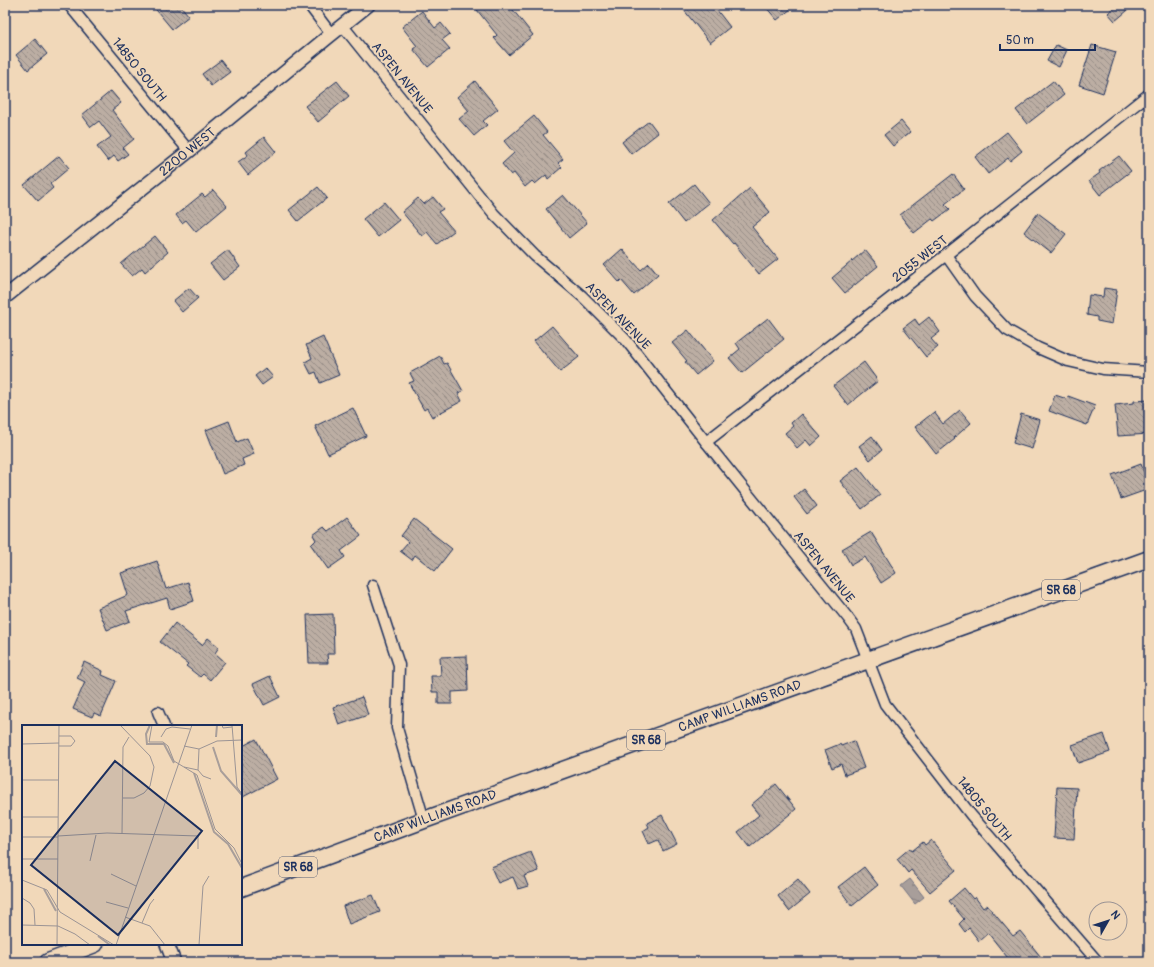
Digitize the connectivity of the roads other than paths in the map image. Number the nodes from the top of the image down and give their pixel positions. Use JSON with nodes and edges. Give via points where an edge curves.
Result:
{"nodes":[{"id":1,"x":70,"y":5,"type":"edge"},
{"id":2,"x":309,"y":5,"type":"edge"},
{"id":3,"x":368,"y":5,"type":"edge"},
{"id":4,"x":343,"y":26,"type":"junction"},
{"id":5,"x":332,"y":34,"type":"junction"},
{"id":6,"x":1149,"y":94,"type":"edge"},
{"id":7,"x":189,"y":151,"type":"junction"},
{"id":8,"x":946,"y":255,"type":"junction"},
{"id":9,"x":5,"y":297,"type":"edge"},
{"id":10,"x":1149,"y":372,"type":"edge"},
{"id":11,"x":706,"y":442,"type":"junction"},
{"id":12,"x":1149,"y":559,"type":"edge"},
{"id":13,"x":372,"y":585,"type":"dead end"},
{"id":14,"x":868,"y":660,"type":"junction"},
{"id":15,"x":158,"y":712,"type":"dead end"},
{"id":16,"x":164,"y":725,"type":"edge"},
{"id":17,"x":424,"y":820,"type":"junction"},
{"id":18,"x":242,"y":888,"type":"edge"},
{"id":19,"x":92,"y":945,"type":"edge"},
{"id":20,"x":167,"y":945,"type":"edge"},
{"id":21,"x":48,"y":962,"type":"edge"},
{"id":22,"x":174,"y":962,"type":"edge"},
{"id":23,"x":1098,"y":962,"type":"edge"}],
"edges":[{"from":1,"to":7,"type":"street","name":"14850 SOUTH"},
{"from":2,"to":5,"type":"street"},
{"from":3,"to":4,"type":"street","name":"2200 WEST"},
{"from":4,"to":5,"type":"street","name":"2200 WEST"},
{"from":4,"to":11,"type":"street","name":"ASPEN AVENUE","via":[[494,214],[535,256],[582,296],[626,340]]},
{"from":5,"to":7,"type":"street","name":"2200 WEST"},
{"from":6,"to":8,"type":"street","name":"2055 WEST"},
{"from":7,"to":9,"type":"street","name":"2200 WEST"},
{"from":8,"to":10,"type":"street","via":[[975,296],[1007,330],[1038,348],[1068,361],[1103,369]]},
{"from":8,"to":11,"type":"street","name":"2055 WEST"},
{"from":11,"to":14,"type":"street","name":"ASPEN AVENUE","via":[[848,618],[856,629]]},
{"from":12,"to":14,"type":"main road","name":"CAMP WILLIAMS ROAD","number":"SR 68"},
{"from":13,"to":17,"type":"street","via":[[399,665],[397,728]]},
{"from":14,"to":17,"type":"main road","name":"CAMP WILLIAMS ROAD","number":"SR 68"},
{"from":14,"to":23,"type":"street","name":"14805 SOUTH","via":[[886,704],[971,815]]},
{"from":15,"to":16,"type":"street"},
{"from":17,"to":18,"type":"main road","name":"CAMP WILLIAMS ROAD","number":"SR 68"},
{"from":19,"to":21,"type":"main road"},
{"from":20,"to":22,"type":"street"}]}
